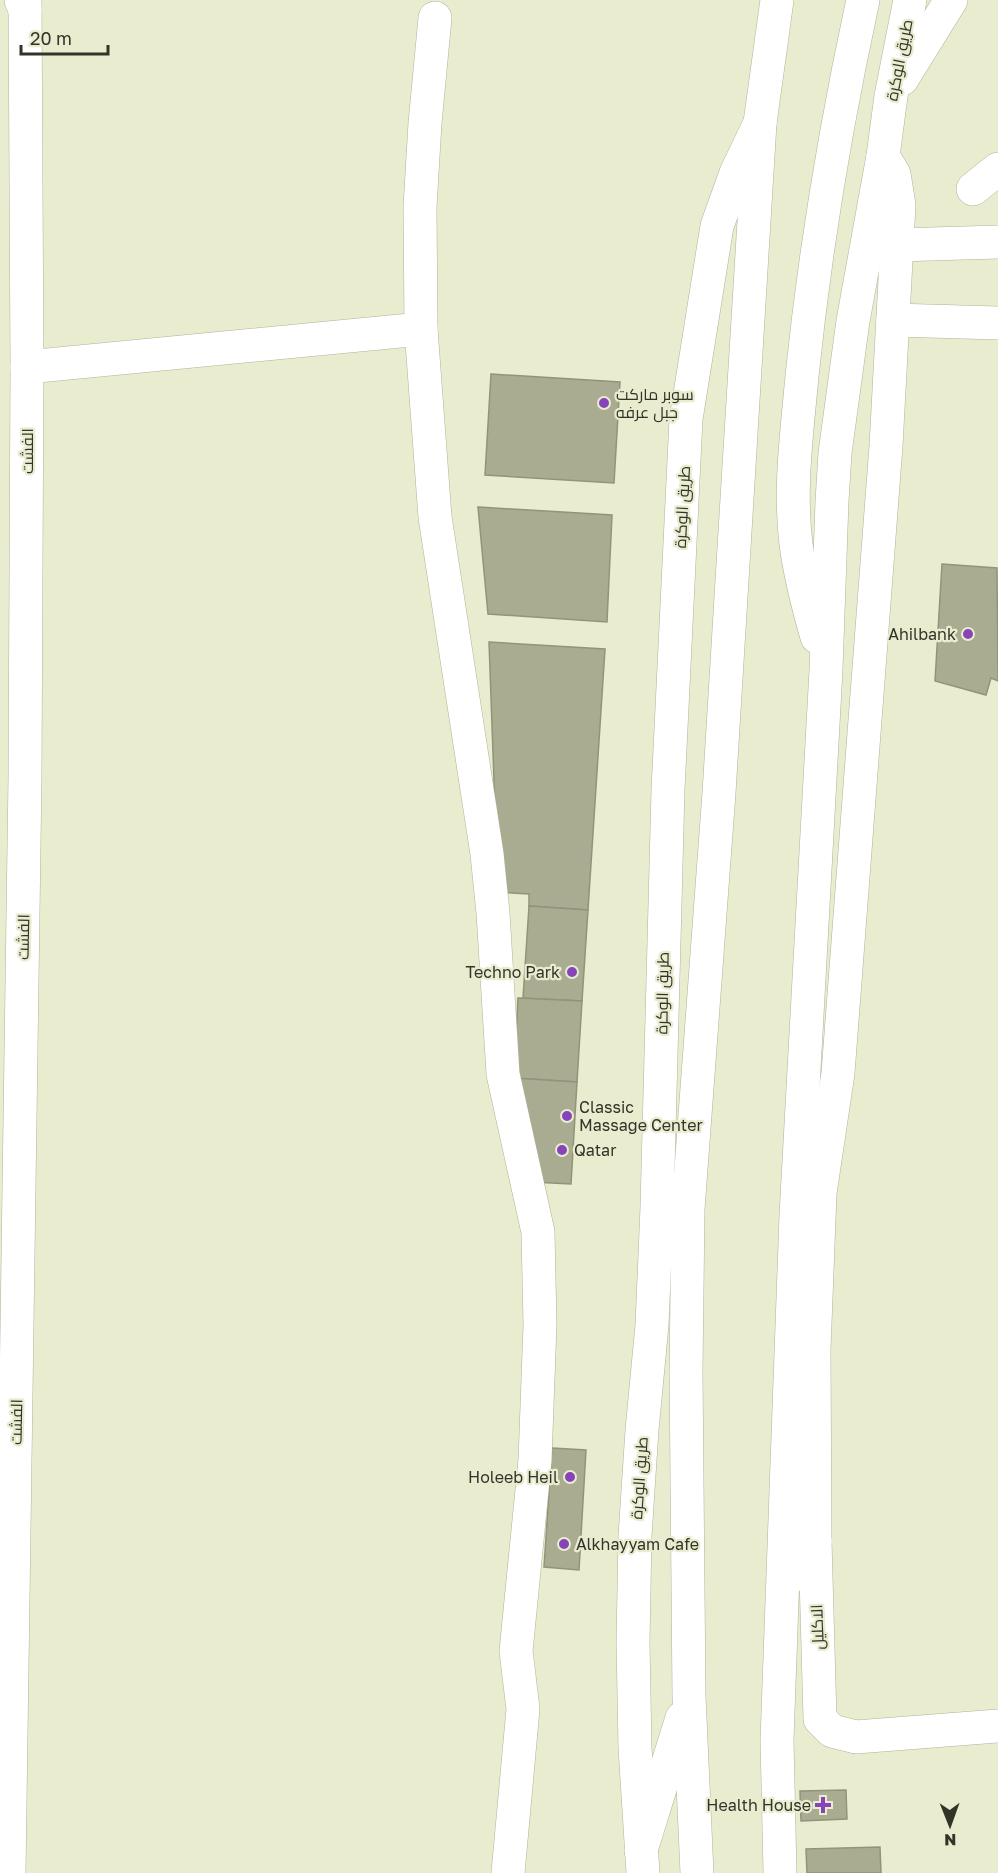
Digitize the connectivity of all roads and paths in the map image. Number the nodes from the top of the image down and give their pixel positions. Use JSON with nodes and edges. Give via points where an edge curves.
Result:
{"nodes":[{"id":1,"x":863,"y":0,"type":"edge"},
{"id":2,"x":910,"y":0,"type":"edge"},
{"id":3,"x":951,"y":0,"type":"edge"},
{"id":4,"x":25,"y":2,"type":"edge"},
{"id":5,"x":770,"y":8,"type":"edge"},
{"id":6,"x":435,"y":18,"type":"dead end"},
{"id":7,"x":891,"y":96,"type":"junction"},
{"id":8,"x":13,"y":115,"type":"edge"},
{"id":9,"x":760,"y":123,"type":"junction"},
{"id":10,"x":883,"y":156,"type":"junction"},
{"id":11,"x":998,"y":169,"type":"edge"},
{"id":12,"x":973,"y":189,"type":"dead end"},
{"id":13,"x":998,"y":242,"type":"edge"},
{"id":14,"x":897,"y":245,"type":"junction"},
{"id":15,"x":953,"y":302,"type":"dead end"},
{"id":16,"x":893,"y":311,"type":"junction"},
{"id":17,"x":998,"y":323,"type":"edge"},
{"id":18,"x":421,"y":329,"type":"junction"},
{"id":19,"x":27,"y":367,"type":"junction"},
{"id":20,"x":826,"y":670,"type":"junction"},
{"id":21,"x":8,"y":1396,"type":"edge"},
{"id":22,"x":815,"y":1541,"type":"junction"},
{"id":23,"x":784,"y":1584,"type":"junction"},
{"id":24,"x":689,"y":1696,"type":"junction"},
{"id":25,"x":998,"y":1726,"type":"edge"},
{"id":26,"x":6,"y":1828,"type":"edge"},
{"id":27,"x":642,"y":1861,"type":"edge"},
{"id":28,"x":9,"y":1873,"type":"edge"},
{"id":29,"x":508,"y":1873,"type":"edge"},
{"id":30,"x":697,"y":1873,"type":"edge"},
{"id":31,"x":780,"y":1873,"type":"edge"}],
"edges":[{"from":1,"to":20,"type":"main road","via":[[826,190],[795,450],[796,544]]},
{"from":2,"to":7,"type":"main road","name":"طريق الوكرة"},
{"from":3,"to":7,"type":"main road"},
{"from":4,"to":8,"type":"main road","name":"الفشت"},
{"from":5,"to":9,"type":"main road","name":"طريق الوكرة"},
{"from":6,"to":18,"type":"main road","via":[[420,207]]},
{"from":7,"to":10,"type":"main road","name":"طريق الوكرة"},
{"from":8,"to":19,"type":"main road","name":"الفشت"},
{"from":9,"to":24,"type":"main road","name":"طريق الوكرة","via":[[719,793],[688,1209]]},
{"from":9,"to":27,"type":"main road","name":"طريق الوكرة","via":[[717,226],[686,419],[668,790],[655,1266],[635,1536],[635,1736]]},
{"from":10,"to":14,"type":"main road","via":[[897,184]]},
{"from":10,"to":20,"type":"main road","name":"طريق الوكرة","via":[[853,321],[836,453]]},
{"from":11,"to":12,"type":"main road"},
{"from":13,"to":14,"type":"main road"},
{"from":14,"to":16,"type":"main road"},
{"from":15,"to":16,"type":"main road"},
{"from":16,"to":17,"type":"main road"},
{"from":16,"to":22,"type":"main road","name":"الاكليل","via":[[838,1073],[820,1193],[814,1350]]},
{"from":18,"to":19,"type":"main road"},
{"from":18,"to":29,"type":"main road","via":[[435,517],[487,854],[503,1074],[538,1232],[540,1325],[535,1460],[516,1651],[523,1709]]},
{"from":19,"to":21,"type":"main road","name":"الفشت","via":[[25,777]]},
{"from":20,"to":23,"type":"main road","name":"طريق الوكرة","via":[[796,1215]]},
{"from":21,"to":26,"type":"main road","name":"الفشت"},
{"from":22,"to":23,"type":"main road"},
{"from":22,"to":25,"type":"main road","name":"الاكليل","via":[[820,1719],[832,1731],[856,1737]]},
{"from":23,"to":31,"type":"main road","name":"طريق الوكرة","via":[[777,1740]]},
{"from":24,"to":27,"type":"main road"},
{"from":24,"to":30,"type":"main road","name":"طريق الوكرة"},
{"from":26,"to":28,"type":"main road","name":"الفشت"}]}
